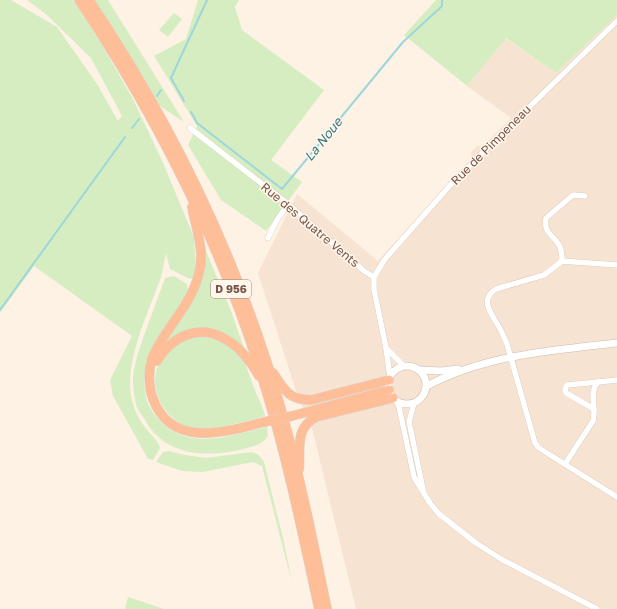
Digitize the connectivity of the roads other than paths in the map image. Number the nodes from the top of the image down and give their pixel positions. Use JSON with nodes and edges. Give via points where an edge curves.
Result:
{"nodes":[{"id":1,"x":79,"y":0,"type":"edge"},
{"id":2,"x":89,"y":0,"type":"edge"},
{"id":3,"x":617,"y":21,"type":"edge"},
{"id":4,"x":190,"y":128,"type":"dead end"},
{"id":5,"x":189,"y":192,"type":"junction"},
{"id":6,"x":585,"y":196,"type":"dead end"},
{"id":7,"x":288,"y":204,"type":"junction"},
{"id":8,"x":268,"y":238,"type":"dead end"},
{"id":9,"x":562,"y":261,"type":"junction"},
{"id":10,"x":617,"y":265,"type":"edge"},
{"id":11,"x":374,"y":277,"type":"junction"},
{"id":12,"x":617,"y":343,"type":"edge"},
{"id":13,"x":386,"y":348,"type":"junction"},
{"id":14,"x":511,"y":357,"type":"junction"},
{"id":15,"x":266,"y":362,"type":"junction"},
{"id":16,"x":404,"y":366,"type":"junction"},
{"id":17,"x":470,"y":368,"type":"junction"},
{"id":18,"x":419,"y":370,"type":"junction"},
{"id":19,"x":389,"y":378,"type":"junction"},
{"id":20,"x":617,"y":380,"type":"edge"},
{"id":21,"x":598,"y":382,"type":"junction"},
{"id":22,"x":150,"y":386,"type":"junction"},
{"id":23,"x":427,"y":386,"type":"junction"},
{"id":24,"x":266,"y":389,"type":"junction"},
{"id":25,"x":393,"y":396,"type":"junction"},
{"id":26,"x":414,"y":403,"type":"junction"},
{"id":27,"x":594,"y":409,"type":"junction"},
{"id":28,"x":565,"y":464,"type":"junction"},
{"id":29,"x":299,"y":478,"type":"junction"},
{"id":30,"x":423,"y":493,"type":"junction"},
{"id":31,"x":617,"y":497,"type":"edge"},
{"id":32,"x":319,"y":609,"type":"edge"},
{"id":33,"x":327,"y":609,"type":"edge"},
{"id":34,"x":597,"y":609,"type":"edge"}],
"edges":[{"from":1,"to":5,"type":"highway","number":"D 956","via":[[118,60]]},
{"from":2,"to":15,"type":"highway","number":"D 956","via":[[147,96],[198,191],[226,253]]},
{"from":3,"to":11,"type":"street","name":"Rue de Pimpeneau","via":[[453,182],[385,259]]},
{"from":4,"to":7,"type":"street","name":"Rue des Quatre Vents"},
{"from":5,"to":22,"type":"highway","number":"D 956","via":[[200,239],[200,271],[190,298],[153,355]]},
{"from":5,"to":24,"type":"highway","number":"D 956","via":[[219,257]]},
{"from":6,"to":9,"type":"street","via":[[573,195],[546,218],[545,227],[560,246]]},
{"from":7,"to":8,"type":"street"},
{"from":7,"to":11,"type":"street","name":"Rue des Quatre Vents"},
{"from":9,"to":10,"type":"street"},
{"from":9,"to":14,"type":"street","via":[[544,275],[490,293],[487,300],[488,308],[502,333]]},
{"from":11,"to":13,"type":"street"},
{"from":12,"to":14,"type":"street"},
{"from":13,"to":16,"type":"street"},
{"from":13,"to":19,"type":"street"},
{"from":14,"to":17,"type":"street"},
{"from":14,"to":28,"type":"street","via":[[534,443]]},
{"from":15,"to":19,"type":"highway","number":"D 956","via":[[288,394],[292,398],[302,400],[311,400]]},
{"from":15,"to":29,"type":"highway","number":"D 956","via":[[281,407]]},
{"from":16,"to":18,"type":"street"},
{"from":16,"to":19,"type":"street","via":[[397,369]]},
{"from":17,"to":18,"type":"street"},
{"from":17,"to":23,"type":"street"},
{"from":18,"to":23,"type":"street","via":[[426,379]]},
{"from":19,"to":25,"type":"street"},
{"from":20,"to":21,"type":"street"},
{"from":21,"to":27,"type":"street","via":[[592,391]]},
{"from":21,"to":27,"type":"street","via":[[567,385],[565,389],[566,393]]},
{"from":22,"to":24,"type":"highway","number":"D 956","via":[[156,362],[167,346],[184,335],[197,332],[225,338],[234,345],[257,372]]},
{"from":22,"to":25,"type":"highway","number":"D 956","bridge":true,"via":[[155,405],[163,416],[179,429],[206,434]]},
{"from":23,"to":26,"type":"street","via":[[423,396]]},
{"from":24,"to":32,"type":"highway","number":"D 956","via":[[280,438]]},
{"from":25,"to":26,"type":"street","via":[[403,404]]},
{"from":25,"to":29,"type":"highway","number":"D 956","via":[[309,421],[300,437]]},
{"from":25,"to":30,"type":"street","via":[[414,477]]},
{"from":26,"to":30,"type":"street","via":[[409,422]]},
{"from":27,"to":28,"type":"street","via":[[593,420]]},
{"from":28,"to":31,"type":"street"},
{"from":29,"to":33,"type":"highway","number":"D 956"},
{"from":30,"to":34,"type":"street","via":[[439,514],[476,543],[501,559]]}]}
